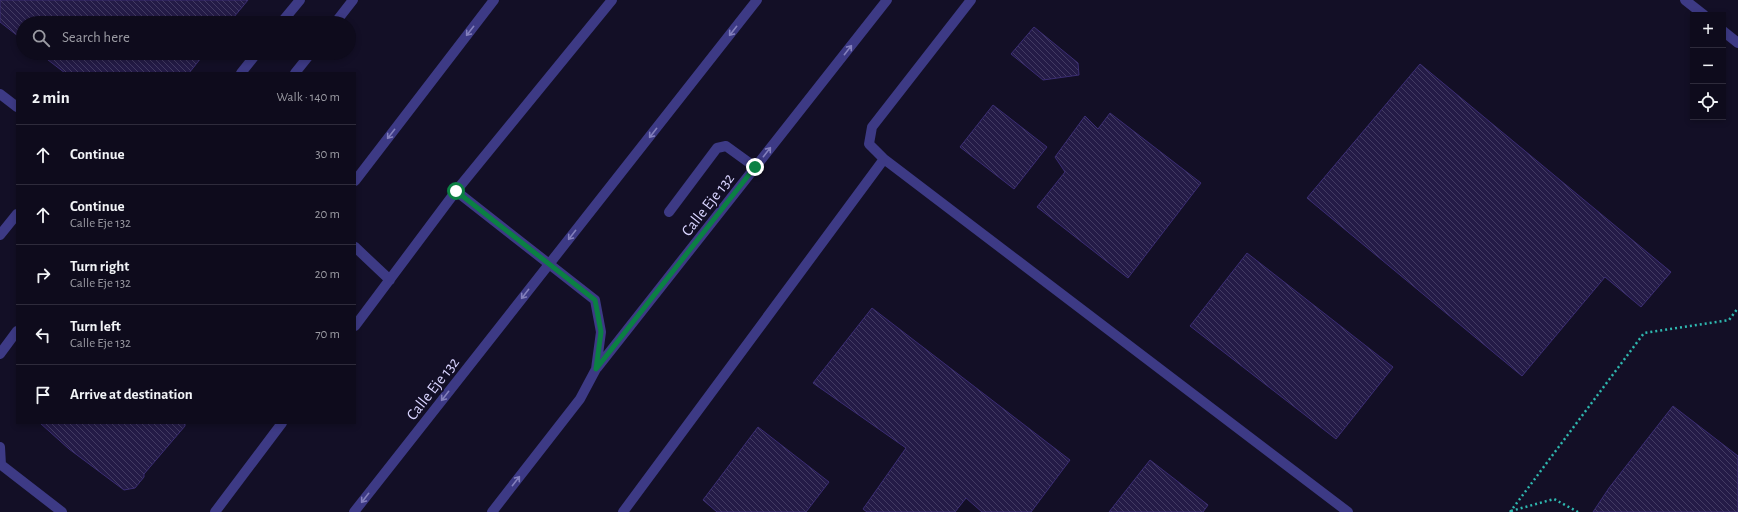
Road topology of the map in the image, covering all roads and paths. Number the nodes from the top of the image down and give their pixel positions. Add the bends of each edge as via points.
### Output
1 (300, 0) edge
2 (353, 0) edge
3 (494, 0) edge
4 (612, 0) edge
5 (757, 0) edge
6 (887, 0) edge
7 (971, 0) edge
8 (1685, 0) edge
9 (1700, 12) edge
10 (287, 16) edge
11 (340, 16) edge
12 (1726, 33) edge
13 (1738, 43) edge
14 (251, 60) edge
15 (305, 60) edge
16 (242, 72) edge
17 (296, 72) edge
18 (0, 94) edge
19 (16, 106) edge
20 (884, 159) junction
21 (755, 167) junction
22 (356, 180) edge
23 (456, 191) junction
24 (669, 212) dead end
25 (16, 215) edge
26 (0, 235) edge
27 (356, 248) edge
28 (549, 263) junction
29 (390, 280) junction
30 (1738, 308) edge
31 (356, 325) edge
32 (16, 332) edge
33 (0, 354) edge
34 (596, 369) junction
35 (281, 424) edge
36 (0, 447) edge
37 (1, 465) edge
38 (62, 512) edge
39 (215, 512) edge
40 (354, 512) edge
41 (492, 512) edge
42 (623, 512) edge
43 (1348, 512) edge
44 (1510, 512) edge
45 (1578, 512) edge

1 - 10 street
2 - 11 street
3 -> 22 street
4 - 23 street
5 -> 28 street, Calle Eje 132
21 -> 6 street, Calle Eje 132
7 - 20 street via 872,127 870,144
8 - 9 street
12 - 13 street
14 - 16 street
15 - 17 street
18 - 19 street
20 - 42 street
20 - 43 street
21 - 24 street via 726,146 717,148
21 - 34 street, Calle Eje 132
23 - 28 street
23 - 29 street
25 - 26 street
27 - 29 street
28 - 34 street, Calle Eje 132 via 595,300 601,332
28 -> 40 street, Calle Eje 132
29 - 31 street
30 - 44 path via 1729,320 1644,333
32 - 33 street
41 -> 34 street, Calle Eje 132 via 580,399
35 - 39 street
36 - 37 street
37 - 38 street
44 - 45 path via 1554,498

